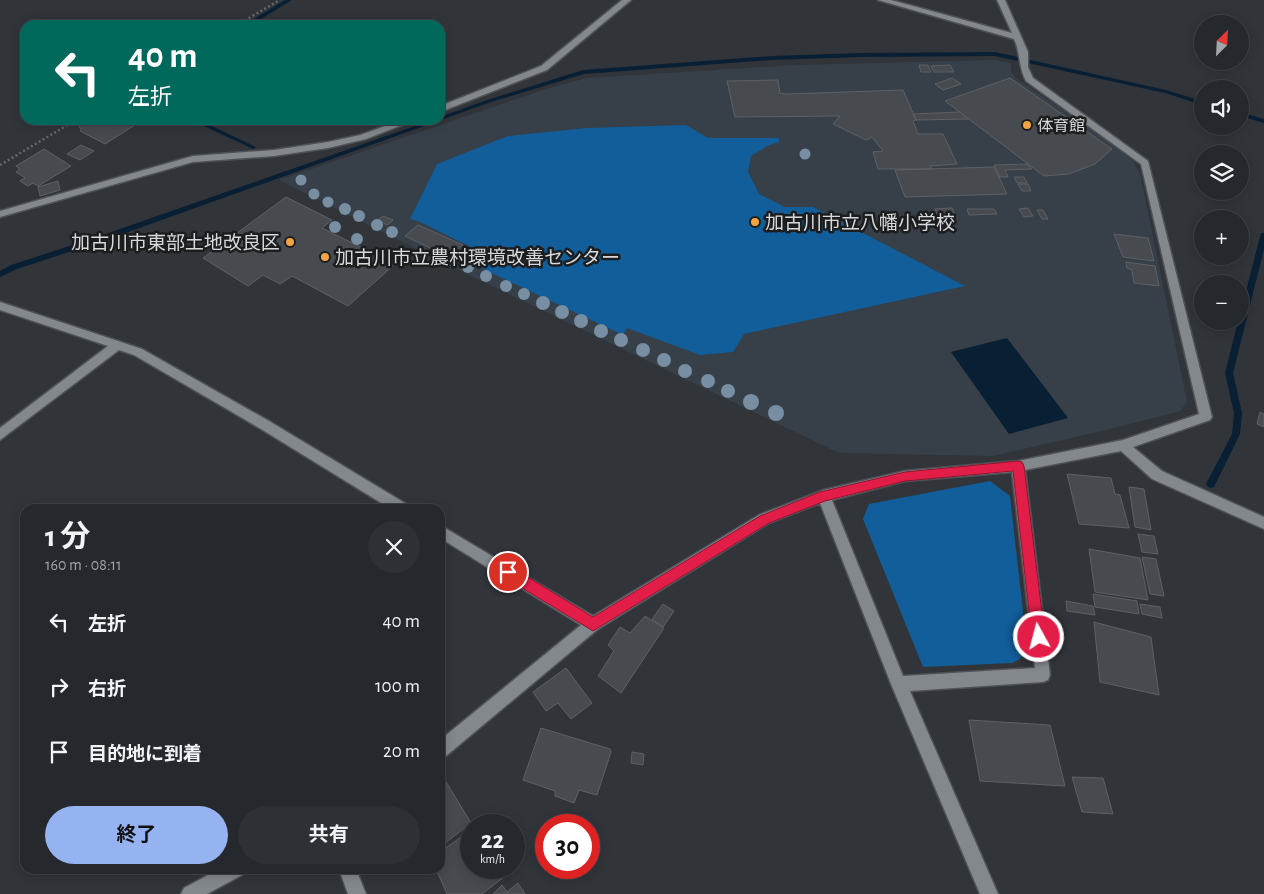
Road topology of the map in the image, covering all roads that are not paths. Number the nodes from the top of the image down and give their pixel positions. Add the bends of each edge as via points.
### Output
1 (627, 0) edge
2 (882, 0) edge
3 (1001, 0) edge
4 (1019, 38) junction
5 (445, 107) edge
6 (396, 125) edge
7 (0, 214) edge
8 (0, 306) edge
9 (116, 346) junction
10 (0, 435) edge
11 (1123, 445) junction
12 (1018, 466) junction
13 (824, 496) junction
14 (395, 504) edge
15 (1264, 523) edge
16 (445, 534) edge
17 (593, 624) junction
18 (898, 684) junction
19 (445, 746) edge
20 (227, 874) edge
21 (350, 874) edge
22 (190, 894) edge
23 (357, 894) edge
24 (989, 894) edge

1 - 5 street via 544,68
2 - 4 street
3 - 4 street
4 - 11 street via 1024,52 1024,67 1030,79 1145,163 1206,417
6 - 7 street via 328,145 193,160 160,167
8 - 9 street
9 - 10 street
9 - 14 street via 138,352
11 - 12 street
11 - 15 street via 1157,475
12 - 13 street via 905,476
12 - 18 street via 1043,675
13 - 17 street via 764,519
13 - 18 street
16 - 17 street
17 - 19 street
18 - 24 street
20 - 22 street
21 - 23 street

